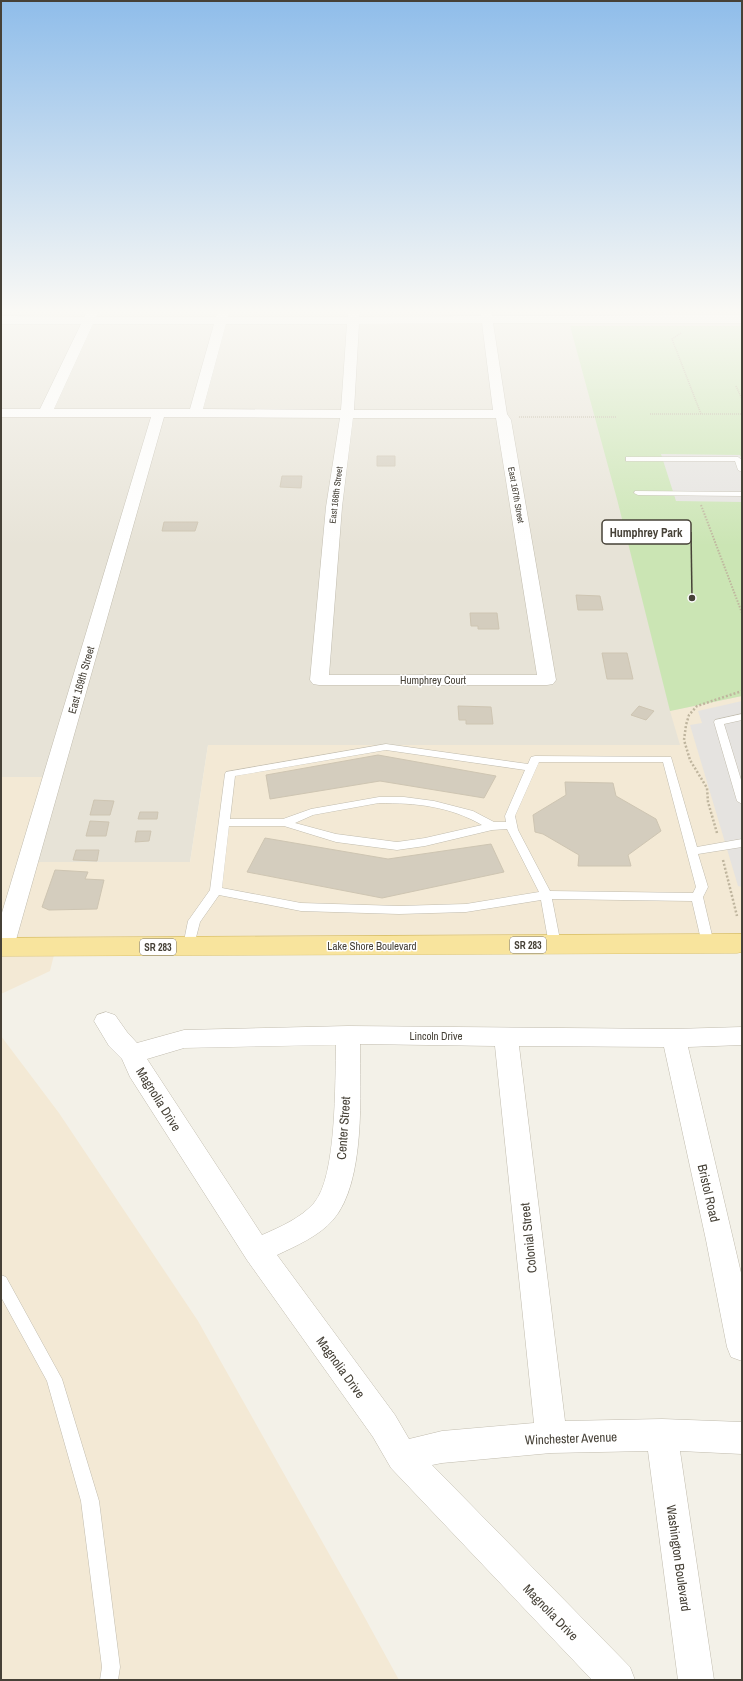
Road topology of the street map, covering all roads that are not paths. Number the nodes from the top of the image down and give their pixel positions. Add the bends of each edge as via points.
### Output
1 (56, 389) edge
2 (202, 389) edge
3 (349, 389) edge
4 (497, 389) edge
5 (1, 413) edge
6 (45, 413) junction
7 (159, 413) junction
8 (347, 413) junction
9 (195, 414) junction
10 (500, 414) junction
11 (629, 459) dead end
12 (742, 470) edge
13 (638, 493) dead end
14 (742, 494) edge
15 (319, 680) joint
16 (548, 680) joint
17 (742, 717) edge
18 (532, 768) junction
19 (742, 801) edge
20 (224, 822) junction
21 (284, 822) junction
22 (511, 825) junction
23 (492, 826) junction
24 (742, 843) edge
25 (692, 850) junction
26 (216, 891) junction
27 (546, 896) junction
28 (697, 897) junction
29 (742, 943) edge
30 (708, 944) junction
31 (555, 945) junction
32 (189, 946) junction
33 (2, 947) edge
34 (106, 1021) dead end
35 (348, 1035) junction
36 (742, 1036) edge
37 (506, 1038) junction
38 (674, 1038) junction
39 (132, 1054) junction
40 (257, 1252) junction
41 (733, 1264) edge
42 (1, 1282) edge
43 (742, 1347) edge
44 (662, 1436) junction
45 (550, 1437) junction
46 (742, 1438) edge
47 (402, 1457) junction
48 (109, 1680) edge
49 (617, 1680) edge
50 (696, 1680) edge

1 - 6 street
2 - 9 street
3 - 8 street, East 168th Street
4 - 10 street, East 167th Street
5 - 6 street
6 - 7 street
7 - 9 street
7 - 33 street, East 169th Street
8 - 9 street
8 - 10 street
8 - 15 street, East 168th Street via 334,507
10 - 16 street, East 167th Street via 504,420
11 - 12 lane via 738,459
13 - 14 lane
15 - 16 street, Humphrey Court
17 - 19 lane via 719,722
18 - 20 lane via 386,747 230,774
18 - 22 lane via 510,816
18 - 25 lane via 535,759 667,759
20 - 21 lane
20 - 26 lane
21 - 23 lane via 336,838 397,846
21 - 23 lane via 311,812 379,800 404,800 469,813
22 - 23 lane
22 - 27 lane
24 - 25 lane
25 - 28 lane via 702,887
26 - 27 lane via 301,907 399,910 466,908
26 - 32 lane via 194,921
27 - 28 lane
27 - 31 lane
28 - 30 lane
29 - 30 main road, Lake Shore Boulevard / SR 283
30 - 31 main road, Lake Shore Boulevard / SR 283
31 - 32 main road, Lake Shore Boulevard / SR 283
32 - 33 main road, Lake Shore Boulevard / SR 283
34 - 39 street, Magnolia Drive
35 - 37 street, Lincoln Drive
35 - 39 street, Lincoln Drive via 184,1039
35 - 40 street, Center Street via 344,1151 335,1191 325,1210 310,1223
36 - 38 street, Lincoln Drive
37 - 38 street, Lincoln Drive
37 - 45 street, Colonial Street
38 - 41 street, Bristol Road
39 - 40 street, Magnolia Drive via 139,1070
40 - 47 street, Magnolia Drive via 384,1426
41 - 43 street, Bristol Road
42 - 48 lane via 54,1379 90,1501 111,1667
44 - 45 street, Winchester Avenue
44 - 46 street, Winchester Avenue
44 - 50 street, Washington Boulevard
45 - 47 street, Winchester Avenue via 442,1447
47 - 49 street, Magnolia Drive

